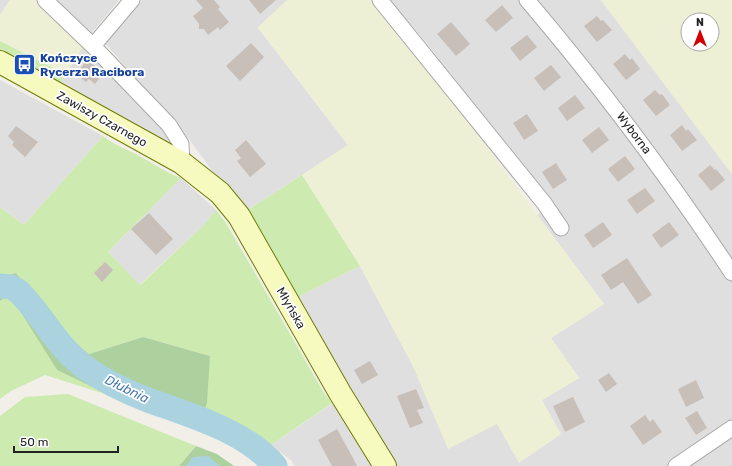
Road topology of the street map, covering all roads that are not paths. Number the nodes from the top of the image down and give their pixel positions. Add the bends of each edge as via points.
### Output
1 (45, 0) edge
2 (132, 0) edge
3 (380, 0) edge
4 (527, 0) edge
5 (93, 46) junction
6 (0, 62) edge
7 (182, 163) junction
8 (561, 228) dead end
9 (732, 273) edge
10 (732, 428) edge
11 (385, 466) edge
12 (676, 466) edge

1 - 5 street
2 - 5 street
3 - 8 street via 520,173
4 - 9 street, Wyborna via 642,144
5 - 7 street via 176,135 181,144
6 - 7 street, Zawiszy Czarnego
7 - 11 street, Młyńska via 220,193 239,216 340,393
10 - 12 street

